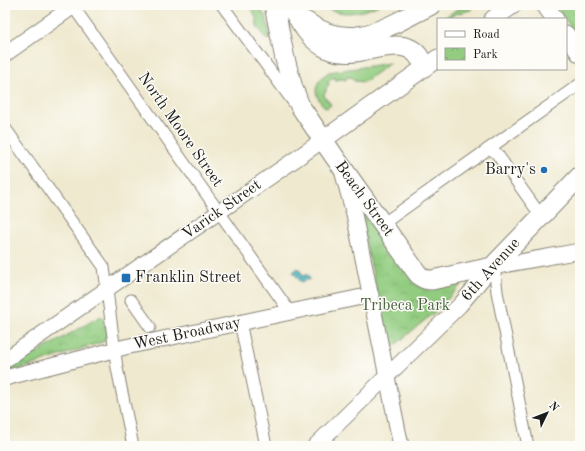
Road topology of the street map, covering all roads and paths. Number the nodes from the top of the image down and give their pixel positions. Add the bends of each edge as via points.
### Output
1 (73, 5) edge
2 (222, 5) edge
3 (274, 5) edge
4 (290, 5) edge
5 (431, 5) edge
6 (512, 5) edge
7 (545, 5) edge
8 (494, 18) edge
9 (554, 18) edge
10 (567, 35) edge
11 (5, 54) edge
12 (580, 54) edge
13 (431, 63) edge
14 (580, 84) edge
15 (306, 116) junction
16 (5, 128) edge
17 (322, 140) junction
18 (488, 150) junction
19 (342, 167) junction
20 (580, 176) edge
21 (220, 212) junction
22 (541, 216) junction
23 (379, 219) junction
24 (580, 251) edge
25 (492, 267) junction
26 (107, 288) junction
27 (371, 295) junction
28 (131, 300) dead end
29 (290, 312) junction
30 (240, 322) junction
31 (150, 327) dead end
32 (114, 350) junction
33 (5, 360) edge
34 (386, 376) junction
35 (5, 378) edge
36 (133, 446) edge
37 (266, 446) edge
38 (315, 446) edge
39 (401, 446) edge
40 (528, 446) edge

1 - 11 main road
1 - 21 street, North Moore Street
2 - 15 street via 284,91
3 - 15 highway, Beach Street via 291,82
4 - 5 highway via 304,20 321,31 350,37 379,32
4 - 13 highway via 311,37 329,49 351,52 406,46 422,60
6 - 8 main road
7 - 9 main road
10 - 12 main road
13 - 17 main road, Varick Street
14 - 18 street
15 - 17 highway, Beach Street
16 - 26 street via 102,263
17 - 19 highway, Beach Street
17 - 21 main road, Varick Street
18 - 22 street via 498,154
18 - 23 street via 391,218 386,221
19 - 23 highway, Beach Street
19 - 27 main road
20 - 22 highway, 6th Avenue
21 - 26 main road, Varick Street
21 - 29 street, North Moore Street
22 - 25 highway, 6th Avenue
23 - 25 highway, Beach Street via 418,275 424,279 432,280
24 - 25 main road
25 - 34 main road, 6th Avenue via 460,306
25 - 40 street
26 - 32 street
26 - 33 main road, Varick Street
27 - 29 main road, West Broadway
27 - 34 main road
28 - 31 street
29 - 30 main road, West Broadway
30 - 32 main road, West Broadway
30 - 37 street
32 - 35 main road, West Broadway
32 - 36 street
34 - 38 main road, 6th Avenue
34 - 39 main road

